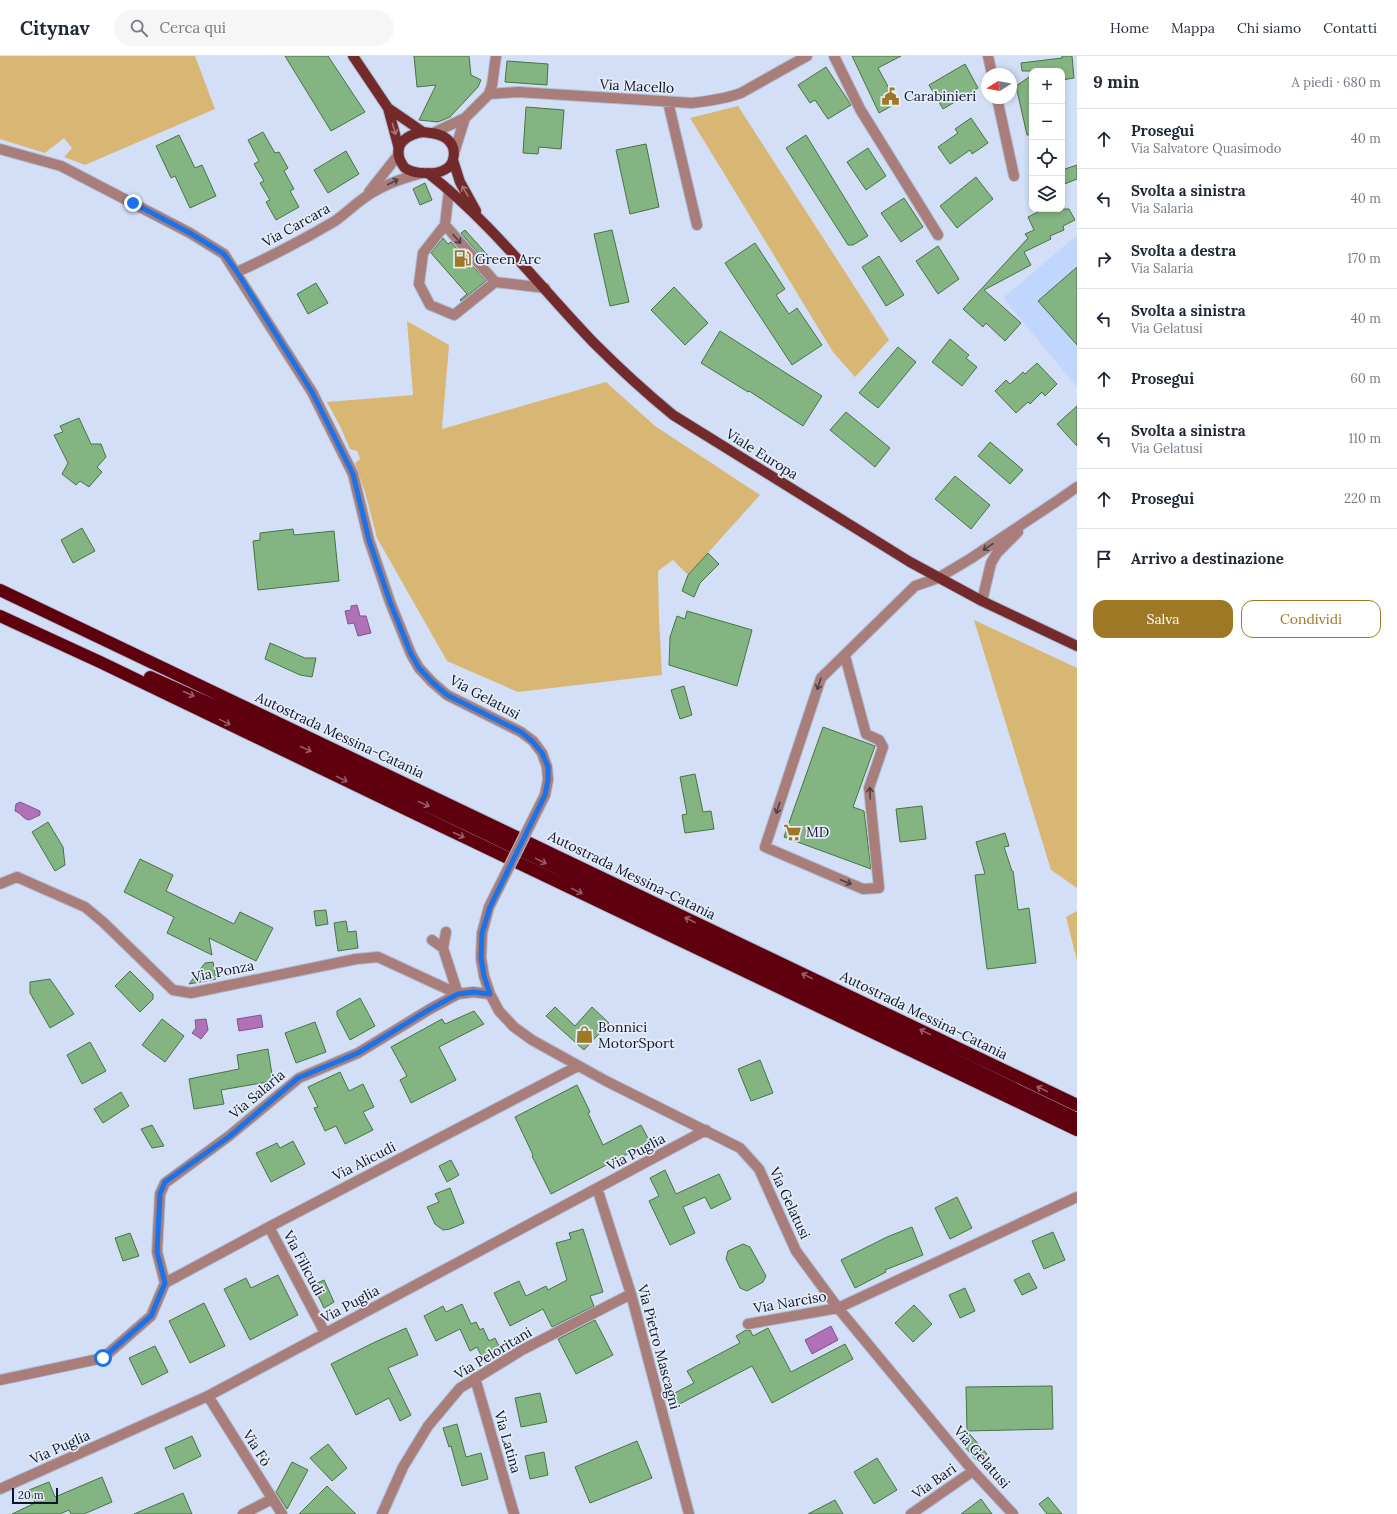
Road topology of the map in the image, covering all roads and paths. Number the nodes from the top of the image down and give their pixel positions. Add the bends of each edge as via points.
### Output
1 (353, 56) edge
2 (496, 56) edge
3 (807, 56) edge
4 (834, 56) edge
5 (988, 56) edge
6 (991, 68) edge
7 (489, 94) junction
8 (668, 102) junction
9 (998, 104) edge
10 (388, 108) junction
11 (465, 118) junction
12 (428, 132) junction
13 (0, 149) edge
14 (399, 152) junction
15 (454, 156) junction
16 (426, 173) junction
17 (1014, 176) dead end
18 (449, 190) junction
19 (366, 197) junction
20 (481, 220) junction
21 (445, 225) junction
22 (697, 225) dead end
23 (938, 235) dead end
24 (237, 272) junction
25 (494, 282) junction
26 (545, 288) junction
27 (1077, 487) edge
28 (1031, 518) junction
29 (938, 578) junction
30 (0, 590) edge
31 (982, 601) junction
32 (0, 609) edge
33 (0, 616) edge
34 (1077, 646) edge
35 (844, 656) junction
36 (0, 884) edge
37 (446, 932) dead end
38 (432, 940) dead end
39 (443, 948) junction
40 (458, 994) junction
41 (490, 994) junction
42 (578, 1066) junction
43 (1077, 1106) edge
44 (1077, 1119) edge
45 (706, 1130) junction
46 (1077, 1130) edge
47 (597, 1188) junction
48 (1077, 1197) edge
49 (269, 1227) junction
50 (165, 1283) junction
51 (631, 1294) junction
52 (838, 1308) junction
53 (748, 1324) dead end
54 (325, 1333) junction
55 (475, 1378) junction
56 (0, 1380) edge
57 (208, 1396) junction
58 (973, 1471) junction
59 (0, 1489) edge
60 (272, 1499) junction
61 (243, 1514) edge
62 (282, 1514) edge
63 (382, 1514) edge
64 (514, 1514) edge
65 (688, 1514) edge
66 (912, 1514) edge
67 (1013, 1514) edge

1 - 10 main road
2 - 7 street
3 - 8 street, Via Macello via 730,97 692,103
4 - 23 street via 860,109
5 - 6 street
7 - 8 street, Via Macello via 518,92
7 - 11 street
8 - 22 street
9 - 17 street
10 - 12 main road
10 -> 14 main road
11 - 12 street
11 - 15 street
12 - 14 main road via 409,135 402,140
12 - 15 main road via 447,139
13 - 24 street, Via Gelatusi via 61,166 133,203 224,254
14 - 16 main road via 405,168
14 - 19 street via 392,165
15 - 16 main road via 445,170
20 -> 15 main road via 460,182
16 - 18 main road
19 -> 16 street via 402,178
18 - 20 main road
18 - 21 street
19 - 24 street, Via Carcara via 336,220
20 - 26 main road, Viale Europa
21 -> 25 street
21 - 25 street via 423,253 419,284 430,305 454,315
24 - 41 street, Via Gelatusi, bridge via 312,392 353,474 369,540 390,602 419,668 447,695 521,732 542,753 548,767 545,795 490,907 482,933 481,958
25 - 26 street
26 - 29 main road, Viale Europa via 594,343 673,415
27 - 28 street
28 -> 29 street
28 - 31 street via 990,563
29 - 31 main road, Viale Europa
29 - 35 street via 915,586
43 -> 30 highway, Autostrada Messina-Catania
31 - 34 main road, Viale Europa
32 -> 44 highway via 436,810
33 -> 46 highway
35 -> 35 street via 821,678 765,847 863,890 879,888 869,788 883,747 880,740 866,734
36 - 40 street, Via Ponza via 17,877 85,907 172,990 191,992 356,959 378,957
37 - 39 street
38 - 39 street
39 - 40 street
40 - 41 street, Via Salaria
40 - 50 street, Via Salaria via 358,1053 298,1078 230,1136 165,1182 160,1194 157,1252
41 - 42 street, Via Gelatusi via 499,1011 514,1027
42 - 45 street, Via Gelatusi
42 - 49 street, Via Alicudi
45 - 47 street, Via Puglia
45 - 52 street, Via Gelatusi via 740,1148 759,1168 796,1251
47 - 51 street, Via Pietro Mascagni
47 - 54 street, Via Puglia
48 - 52 street, Via Narciso
49 - 50 street, Via Alicudi
49 - 54 street, Via Filicudi
50 - 56 street via 151,1316 103,1358
51 - 55 street, Via Peloritani via 522,1350
51 - 65 street, Via Pietro Mascagni
52 - 53 street, Via Narciso
52 - 58 street, Via Gelatusi
54 - 57 street, Via Puglia
55 - 63 street, Via Peloritani via 460,1388 428,1426 403,1467
55 - 64 street, Via Latina
57 - 59 street, Via Puglia
57 - 60 street, Via Fò
58 - 66 street, Via Bari
58 - 67 street, Via Gelatusi
60 - 61 street
60 - 62 street, Via Fò

